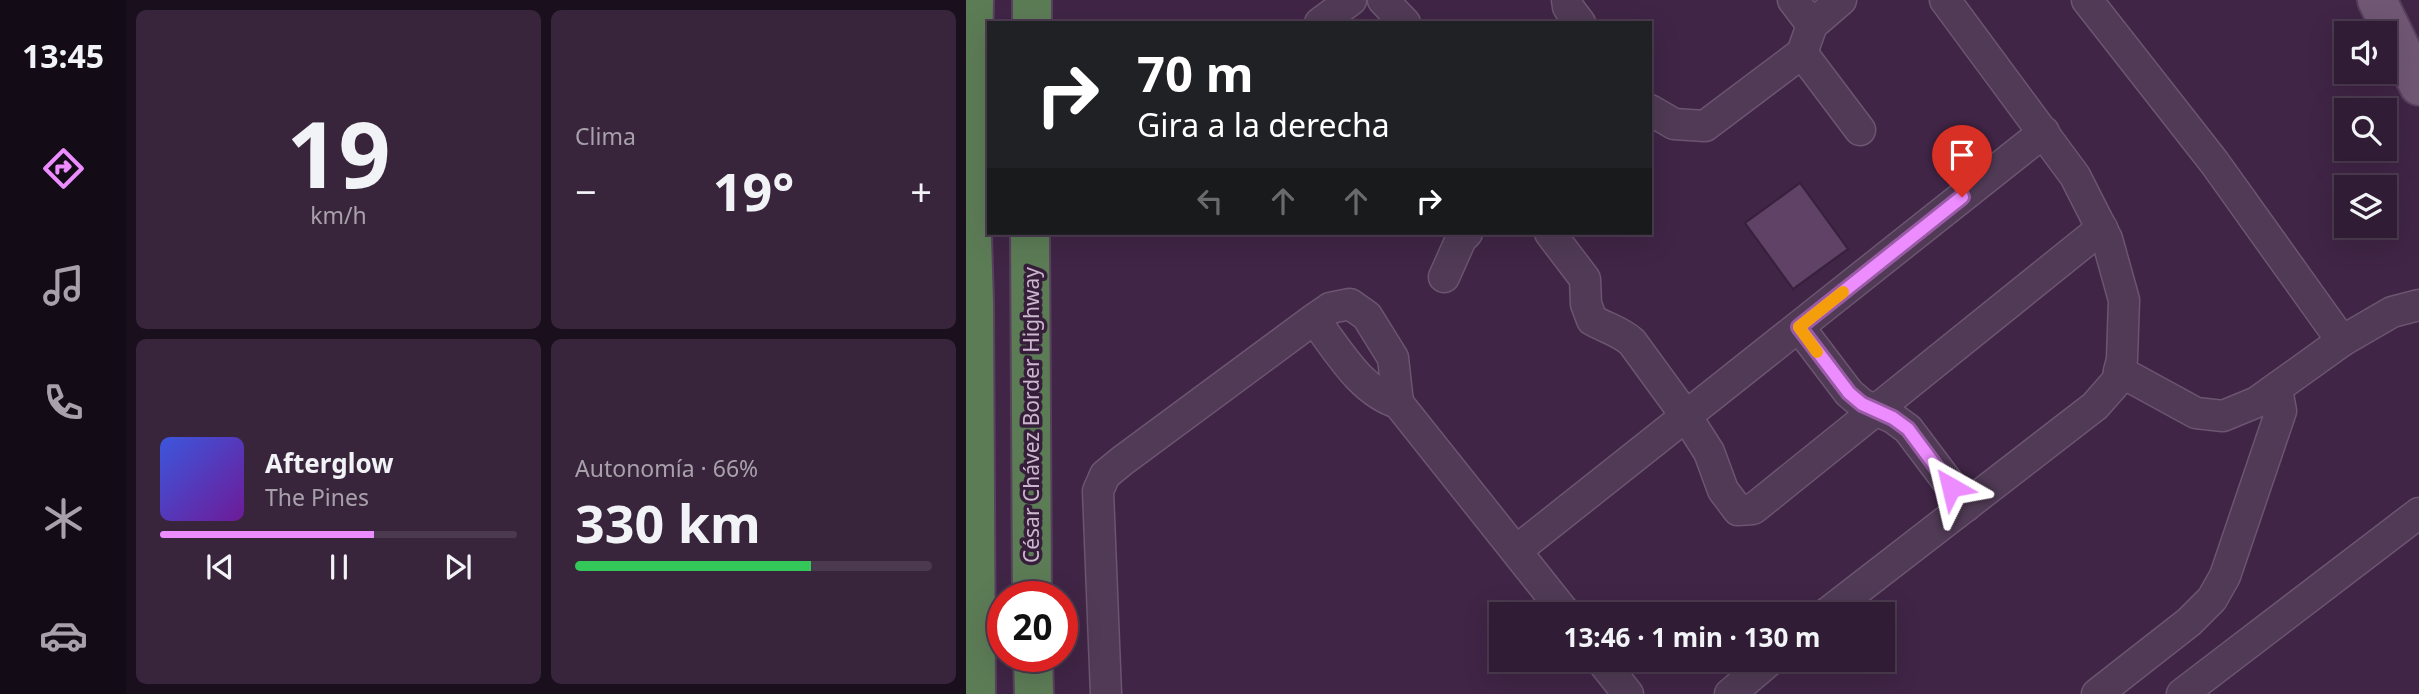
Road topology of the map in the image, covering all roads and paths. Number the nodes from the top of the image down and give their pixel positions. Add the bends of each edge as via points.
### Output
1 (974, 0) edge
2 (1032, 0) edge
3 (1351, 0) edge
4 (1383, 0) edge
5 (1567, 0) edge
6 (1793, 0) edge
7 (1841, 0) edge
8 (1945, 0) edge
9 (2087, 0) edge
10 (2377, 0) edge
11 (1032, 21) edge
12 (1323, 21) edge
13 (1403, 21) edge
14 (1578, 21) edge
15 (1812, 25) junction
16 (1802, 53) junction
17 (2419, 86) edge
18 (1652, 111) edge
19 (1860, 130) dead end
20 (2044, 132) junction
21 (2102, 228) junction
22 (1030, 235) edge
23 (1465, 235) edge
24 (1552, 235) edge
25 (1444, 277) dead end
26 (2419, 305) edge
27 (1314, 319) junction
28 (1799, 327) junction
29 (2342, 341) junction
30 (2119, 371) junction
31 (2277, 389) junction
32 (1398, 403) junction
33 (1876, 409) junction
34 (1686, 416) junction
35 (1966, 506) junction
36 (2419, 513) edge
37 (1517, 550) junction
38 (1032, 581) edge
39 (1557, 602) edge
40 (1842, 602) edge
41 (1033, 672) edge
42 (1611, 672) edge
43 (1756, 672) edge
44 (976, 694) edge
45 (1034, 694) edge
46 (1106, 694) edge
47 (1628, 694) edge
48 (1730, 694) edge
49 (2097, 694) edge
50 (2182, 694) edge

1 - 44 highway via 971,206
2 - 11 highway
3 - 12 lane
4 - 13 lane
5 - 14 lane
6 - 15 lane
7 - 15 lane
8 - 20 lane
9 - 29 lane via 2214,162
10 - 17 main road
15 - 16 lane
16 - 18 lane via 1705,126 1674,124
16 - 19 lane
20 - 21 lane via 2075,176
20 - 28 lane
21 - 30 lane via 2124,300
21 - 33 lane
22 - 38 highway, César Chávez Border Highway
23 - 25 lane
24 - 34 lane via 1585,279 1592,320 1622,332 1632,342
26 - 29 lane via 2392,312
27 - 32 lane via 1367,387
27 - 32 lane via 1330,308 1350,304 1367,316 1393,358
27 - 46 lane via 1105,475 1098,491
28 - 33 lane via 1849,393
28 - 34 lane
29 - 31 lane
30 - 31 lane via 2196,413 2223,416
30 - 35 lane via 2117,381 2095,406
31 - 49 lane via 2281,411 2225,576 2212,599
32 - 37 lane
33 - 34 lane via 1753,509 1738,510
33 - 35 lane via 1908,429
34 - 37 lane
35 - 40 lane
36 - 50 lane
37 - 39 lane
41 - 45 highway
42 - 47 lane
43 - 48 lane

